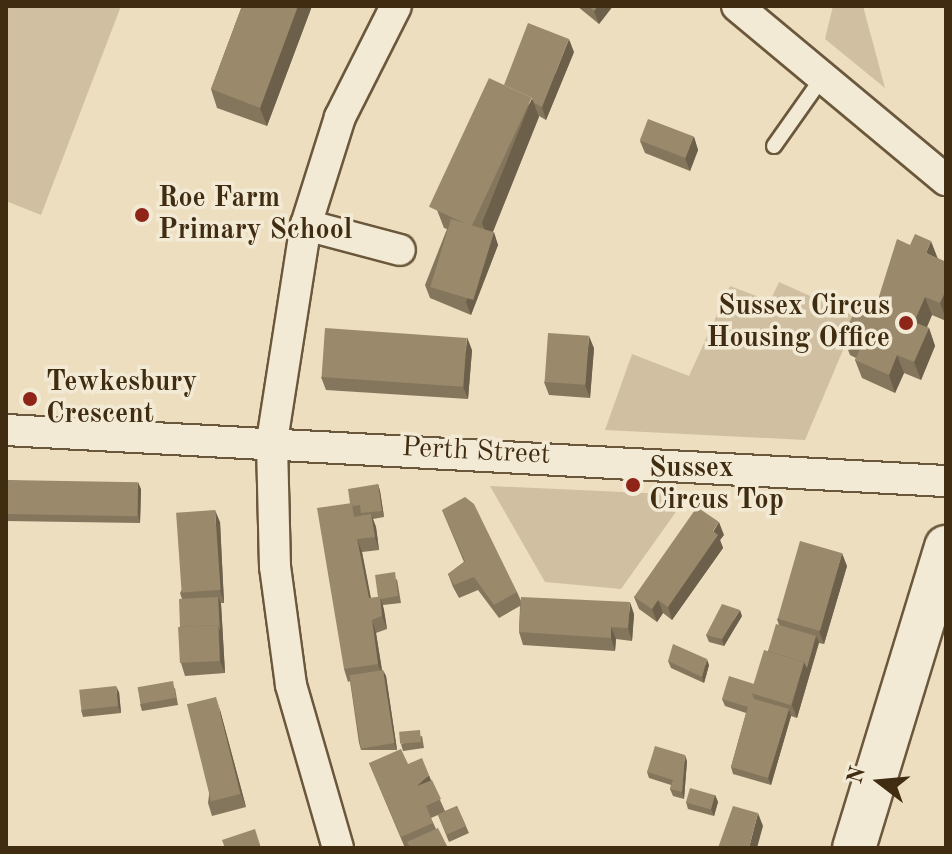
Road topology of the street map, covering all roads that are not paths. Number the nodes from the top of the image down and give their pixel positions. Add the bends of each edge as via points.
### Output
1 (396, 6) edge
2 (737, 6) edge
3 (822, 78) junction
4 (774, 146) dead end
5 (946, 180) edge
6 (306, 225) junction
7 (400, 250) dead end
8 (6, 430) edge
9 (272, 441) junction
10 (946, 481) edge
11 (946, 547) edge
12 (338, 848) edge
13 (854, 848) edge

1 - 6 street via 340,117
2 - 3 street
3 - 4 lane
3 - 5 street
6 - 7 street
6 - 9 street
8 - 9 street, Perth Street
9 - 10 street, Perth Street
9 - 12 street via 275,567 291,685
11 - 13 street

